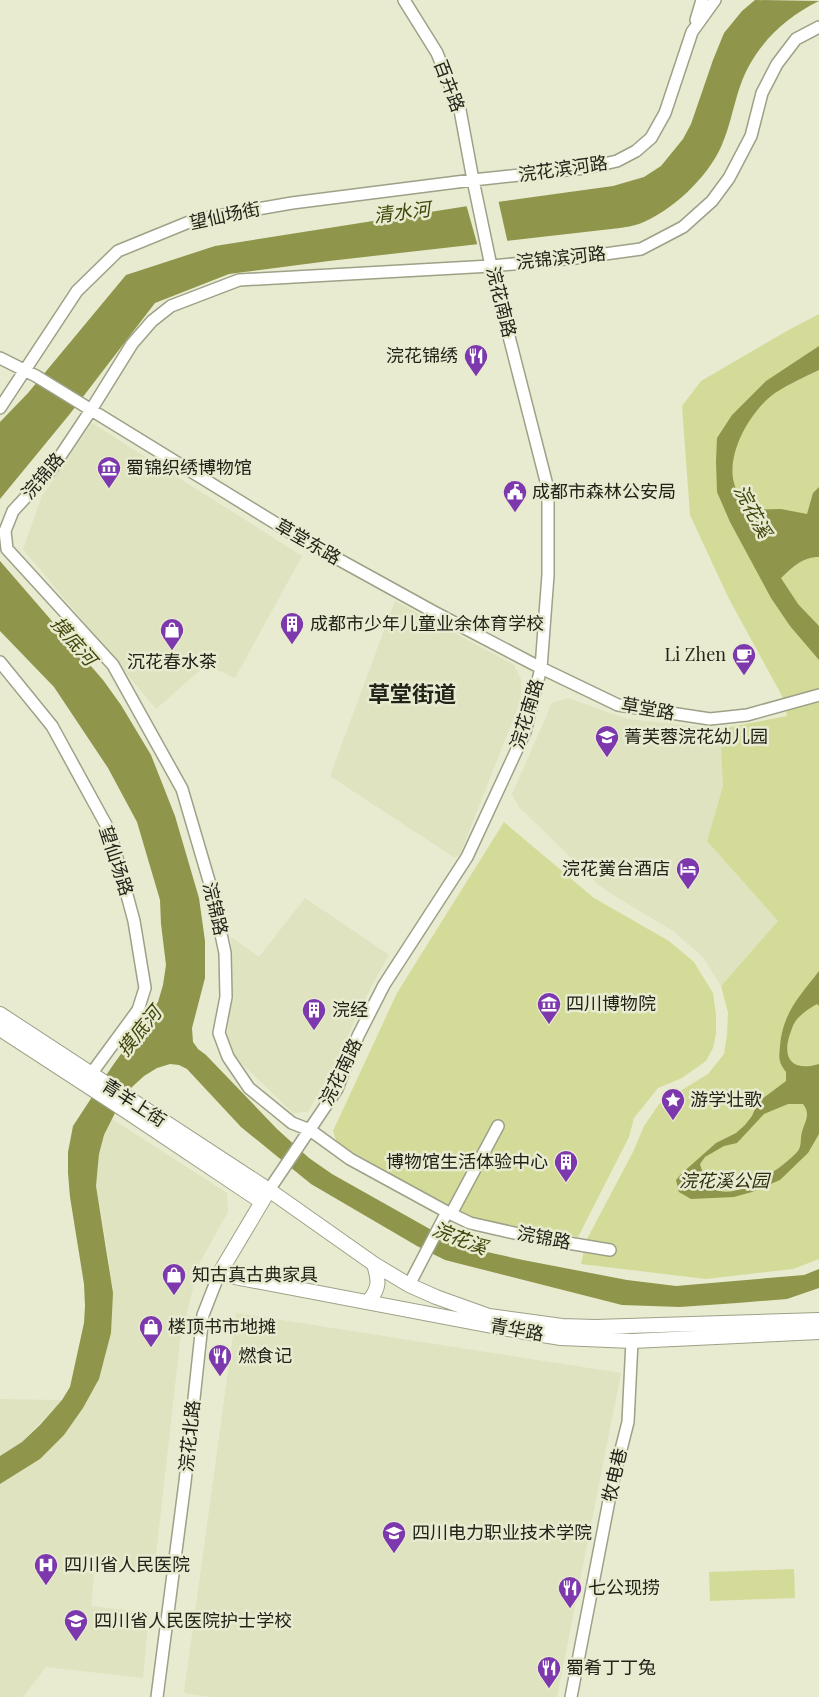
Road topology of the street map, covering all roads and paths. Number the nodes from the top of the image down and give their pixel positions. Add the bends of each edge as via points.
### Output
1 (404, 0) edge
2 (702, 0) edge
3 (715, 0) edge
4 (819, 27) edge
5 (692, 32) junction
6 (473, 180) junction
7 (491, 266) junction
8 (0, 358) edge
9 (25, 370) junction
10 (87, 407) junction
11 (0, 408) edge
12 (0, 662) edge
13 (541, 668) junction
14 (819, 695) edge
15 (0, 1014) edge
16 (0, 1029) edge
17 (92, 1080) junction
18 (498, 1126) dead end
19 (310, 1130) junction
20 (266, 1196) junction
21 (449, 1213) junction
22 (610, 1250) dead end
23 (374, 1264) junction
24 (219, 1274) junction
25 (409, 1285) junction
26 (368, 1302) junction
27 (819, 1320) edge
28 (819, 1332) edge
29 (632, 1341) junction
30 (157, 1697) edge
31 (572, 1697) edge

1 - 6 street, 百卉路 via 437,54 460,110
2 - 5 street, 浣花滨河路
3 - 5 street, 浣花滨河路
4 - 7 street, 浣锦滨河路 via 796,40 777,64 762,93 751,136 729,178 712,201 683,227 641,248
5 - 6 street, 浣花滨河路 via 665,113 651,138 636,151 617,161 586,168
6 - 7 street, 浣花南路
6 - 9 street, 望仙场街 via 292,203 194,220 118,251 77,291
7 - 10 street, 浣锦滨河路 via 239,280 171,306 152,321
7 - 13 street, 浣花南路 via 548,489 548,575
8 - 9 street, 草堂东路
9 - 10 street, 草堂东路
9 - 11 street, 望仙场街
10 - 13 street, 草堂东路 via 298,538
10 - 19 street, 浣锦路 via 51,470 13,511 5,532 7,549 113,665 182,789 212,891 225,953 226,997 219,1033 228,1057 248,1088 292,1123
12 - 17 street, 望仙场路 via 52,726 110,832 134,921 145,988 138,1010
13 - 14 street, 草堂路 via 618,705 710,719 747,715
13 - 19 street, 浣花南路 via 525,732 467,857 384,985 358,1036 337,1089
15 - 17 main road, 青羊上街
16 - 17 main road, 青羊上街
17 - 20 main road, 青羊上街
18 - 21 street
19 - 20 street, 浣花南路
19 - 21 street, 浣锦路 via 350,1158
20 - 23 main road, 青华路
20 - 24 main road, 浣花北路
21 - 22 street, 浣锦路 via 470,1223
21 - 25 street via 436,1231
23 - 25 main road, 青华路
23 - 26 main road via 378,1285
24 - 26 main road, 青华路
24 - 30 street, 浣花北路 via 203,1315 186,1482
25 - 27 main road, 青华路 via 490,1316 562,1326
26 - 29 main road, 青华路 via 552,1337
28 - 29 main road, 青华路
29 - 31 street, 牧电巷 via 628,1422 612,1485

